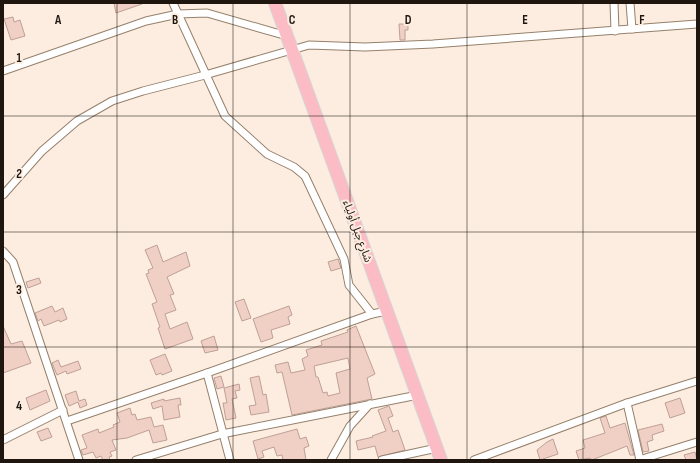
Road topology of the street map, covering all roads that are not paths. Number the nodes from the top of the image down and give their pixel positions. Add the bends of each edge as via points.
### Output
1 (173, 3) edge
2 (275, 3) edge
3 (614, 3) edge
4 (632, 5) edge
5 (178, 14) junction
6 (697, 24) edge
7 (632, 29) junction
8 (615, 30) junction
9 (287, 36) junction
10 (293, 51) junction
11 (3, 71) edge
12 (205, 75) junction
13 (3, 196) edge
14 (3, 251) edge
15 (387, 311) junction
16 (372, 314) junction
17 (207, 373) junction
18 (697, 381) edge
19 (418, 395) junction
20 (627, 403) junction
21 (370, 404) junction
22 (63, 410) junction
23 (67, 421) junction
24 (222, 434) junction
25 (3, 440) edge
26 (697, 442) edge
27 (437, 448) junction
28 (79, 460) edge
29 (136, 460) edge
30 (230, 460) edge
31 (331, 460) edge
32 (382, 460) edge
33 (441, 460) edge
34 (474, 460) edge
35 (640, 460) edge

1 - 5 street
2 - 9 highway, شارع جبل أولياء
3 - 8 street
4 - 7 street
5 - 9 street via 207,14
5 - 11 street via 146,21
5 - 12 street
6 - 7 street
7 - 8 street
8 - 10 street via 432,44 366,47 309,45
9 - 10 highway, شارع جبل أولياء
10 - 12 street
10 - 15 highway, شارع جبل أولياء
12 - 13 street via 112,101 77,120 42,151
12 - 16 street via 225,116 267,154 294,167 305,176 344,259 349,286
14 - 22 street via 13,262
15 - 16 street
15 - 19 highway, شارع جبل أولياء
16 - 17 street
17 - 23 street
17 - 24 street
18 - 20 street
19 - 21 street
19 - 27 highway, شارع جبل أولياء
20 - 34 street
20 - 35 street
21 - 24 street
21 - 31 street via 350,426
22 - 23 street
22 - 25 street
23 - 28 street
24 - 29 street
24 - 30 street
26 - 35 street
27 - 32 street
27 - 33 highway, شارع جبل أولياء

